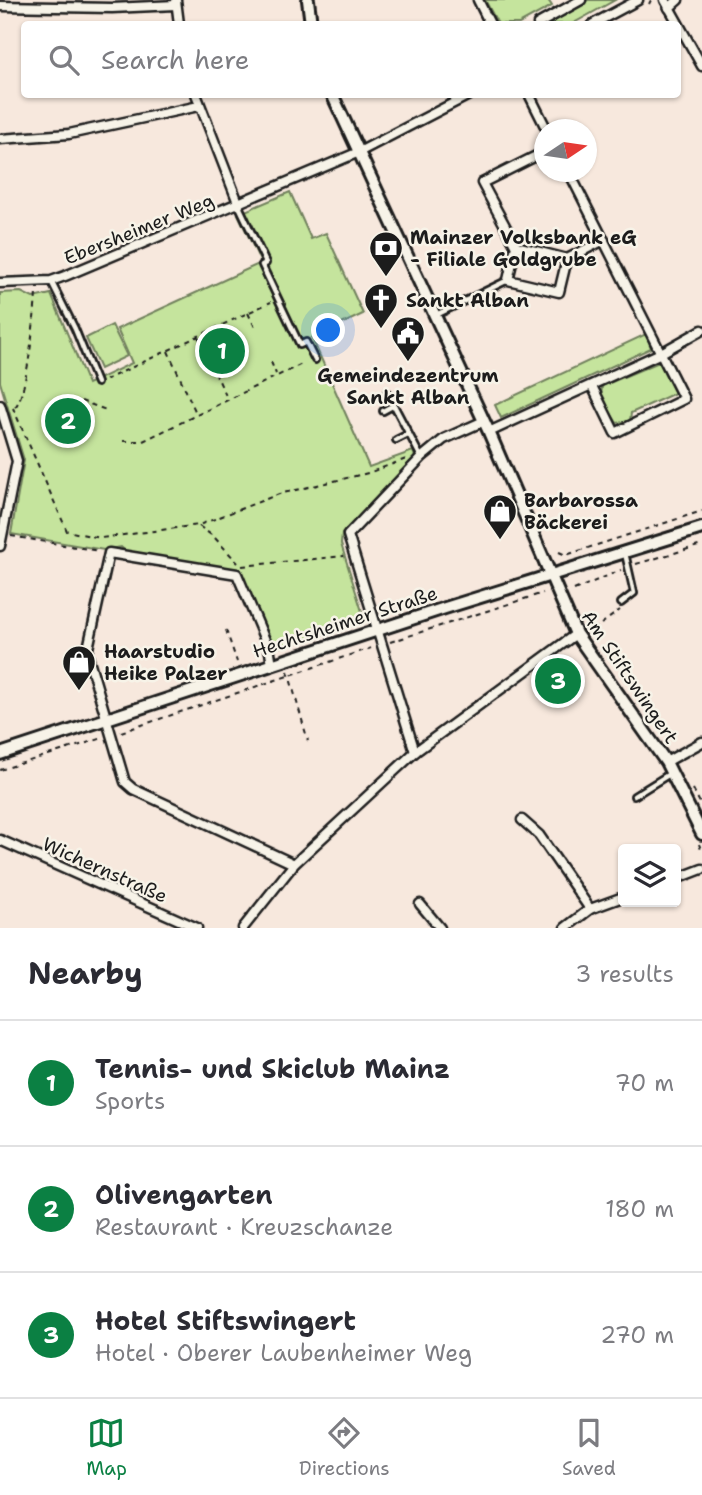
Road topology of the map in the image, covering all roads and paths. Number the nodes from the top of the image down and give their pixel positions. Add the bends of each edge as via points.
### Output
1 (308, 0) edge
2 (478, 0) edge
3 (581, 0) edge
4 (638, 0) edge
5 (651, 0) edge
6 (678, 0) edge
7 (176, 2) edge
8 (649, 4) dead end
9 (667, 4) edge
10 (0, 6) edge
11 (179, 21) edge
12 (312, 21) edge
13 (488, 21) edge
14 (543, 21) edge
15 (599, 21) edge
16 (677, 21) edge
17 (681, 29) edge
18 (702, 66) edge
19 (197, 98) edge
20 (334, 98) edge
21 (463, 98) edge
22 (530, 98) edge
23 (199, 106) junction
24 (541, 119) edge
25 (0, 139) edge
26 (359, 152) junction
27 (534, 157) edge
28 (574, 182) edge
29 (239, 205) junction
30 (604, 240) junction
31 (516, 246) junction
32 (567, 259) junction
33 (508, 280) junction
34 (36, 281) junction
35 (51, 281) junction
36 (0, 283) edge
37 (278, 299) junction
38 (248, 313) junction
39 (435, 315) junction
40 (255, 327) dead end
41 (702, 330) edge
42 (198, 336) junction
43 (167, 350) junction
44 (661, 353) junction
45 (315, 360) dead end
46 (271, 362) dead end
47 (304, 363) dead end
48 (276, 375) junction
49 (97, 383) joint
50 (593, 386) junction
51 (387, 392) dead end
52 (228, 399) junction
53 (81, 401) dead end
54 (394, 405) junction
55 (15, 407) junction
56 (1, 409) edge
57 (109, 411) dead end
58 (383, 411) dead end
59 (197, 414) junction
60 (484, 421) junction
61 (489, 432) junction
62 (4, 433) edge
63 (408, 435) junction
64 (396, 440) dead end
65 (123, 441) dead end
66 (421, 456) junction
67 (702, 512) edge
68 (199, 525) junction
69 (702, 528) edge
70 (2, 535) junction
71 (702, 545) edge
72 (0, 546) edge
73 (559, 552) dead end
74 (624, 552) junction
75 (109, 553) junction
76 (351, 555) junction
77 (628, 567) junction
78 (551, 575) junction
79 (574, 590) dead end
80 (543, 593) dead end
81 (621, 603) dead end
82 (226, 630) dead end
83 (377, 630) junction
84 (576, 634) junction
85 (381, 645) junction
86 (237, 662) dead end
87 (272, 665) junction
88 (289, 676) junction
89 (108, 719) junction
90 (111, 736) junction
91 (308, 741) dead end
92 (702, 742) edge
93 (415, 751) junction
94 (35, 752) dead end
95 (0, 754) edge
96 (18, 758) dead end
97 (37, 758) junction
98 (666, 762) junction
99 (19, 764) junction
100 (0, 770) edge
101 (672, 773) junction
102 (634, 796) dead end
103 (522, 820) dead end
104 (702, 834) edge
105 (0, 840) edge
106 (293, 864) junction
107 (702, 869) edge
108 (681, 876) edge
109 (618, 899) edge
110 (420, 904) dead end
111 (590, 909) junction
112 (579, 924) edge
113 (197, 928) edge
114 (243, 928) edge
115 (440, 928) edge
116 (565, 928) edge

1 - 12 street
2 - 13 street
3 - 14 street
4 - 15 street
5 - 8 path
6 - 9 street
7 - 10 street via 112,8
7 - 11 street
9 - 16 street
17 - 18 street
19 - 23 street
20 - 26 street, Am Stiftswingert
21 - 26 street, Ebersheimer Weg
22 - 24 street
23 - 25 street via 69,134
23 - 29 street
26 - 29 street, Ebersheimer Weg
26 - 39 street, Am Stiftswingert
27 - 31 street via 482,183
28 - 30 street
29 - 35 street, Ebersheimer Weg
29 - 37 lane, Ebersheimer Weg
30 - 32 street
30 - 44 street
31 - 32 street
31 - 33 street
32 - 33 street via 559,292
33 - 39 lane
34 - 35 street, Ebersheimer Weg
34 - 36 street, Ebersheimer Weg
34 - 55 path via 27,380
35 - 49 lane, Ebersheimer Weg
37 - 38 path
37 - 45 lane, Ebersheimer Weg via 300,345 306,342
38 - 40 path
38 - 42 path
39 - 60 street, Am Stiftswingert
41 - 44 street
42 - 43 path
42 - 52 path
43 - 49 path
43 - 59 path
44 - 50 street
44 - 50 street via 684,399 615,433
46 - 48 path
47 - 48 path
48 - 52 path
50 - 61 street
51 - 54 lane
52 - 59 path
53 - 57 path
54 - 58 lane
54 - 63 lane
55 - 56 path
55 - 68 path via 67,531 101,538
56 - 62 street
59 - 65 path via 143,440
60 - 61 street, Am Stiftswingert
60 - 66 street via 444,439
61 - 78 street, Am Stiftswingert
62 - 70 street via 17,466
63 - 64 lane
63 - 66 lane
66 - 68 path via 279,494
66 - 76 street via 348,535
67 - 73 path via 566,555
68 - 76 path via 239,566
69 - 74 street, Hechtsheimer Straße
70 - 72 street
70 - 75 path
71 - 77 path
74 - 77 lane
74 - 78 street, Hechtsheimer Straße
75 - 87 street via 237,573 271,652
75 - 89 street via 87,653
76 - 83 street
77 - 79 path
77 - 81 lane via 634,593
78 - 83 street, Hechtsheimer Straße
78 - 84 street, Am Stiftswingert
80 - 85 path
82 - 86 path
83 - 85 street
83 - 87 street, Hechtsheimer Straße
84 - 93 street
84 - 98 street, Am Stiftswingert
85 - 88 path
85 - 93 street
87 - 89 street, Hechtsheimer Straße
88 - 90 path
88 - 91 path
89 - 90 street
89 - 95 street, Hechtsheimer Straße
90 - 97 path
90 - 106 street via 125,782 133,789
92 - 98 street
93 - 106 street
94 - 97 path
96 - 99 path
97 - 99 path
98 - 101 street, Am Stiftswingert
99 - 100 path
101 - 102 lane
101 - 104 street, Am Stiftswingert
103 - 111 street via 539,835
105 - 113 street, Wichernstraße
106 - 114 street
107 - 108 street
109 - 111 street
110 - 115 street
111 - 112 street
112 - 116 street

